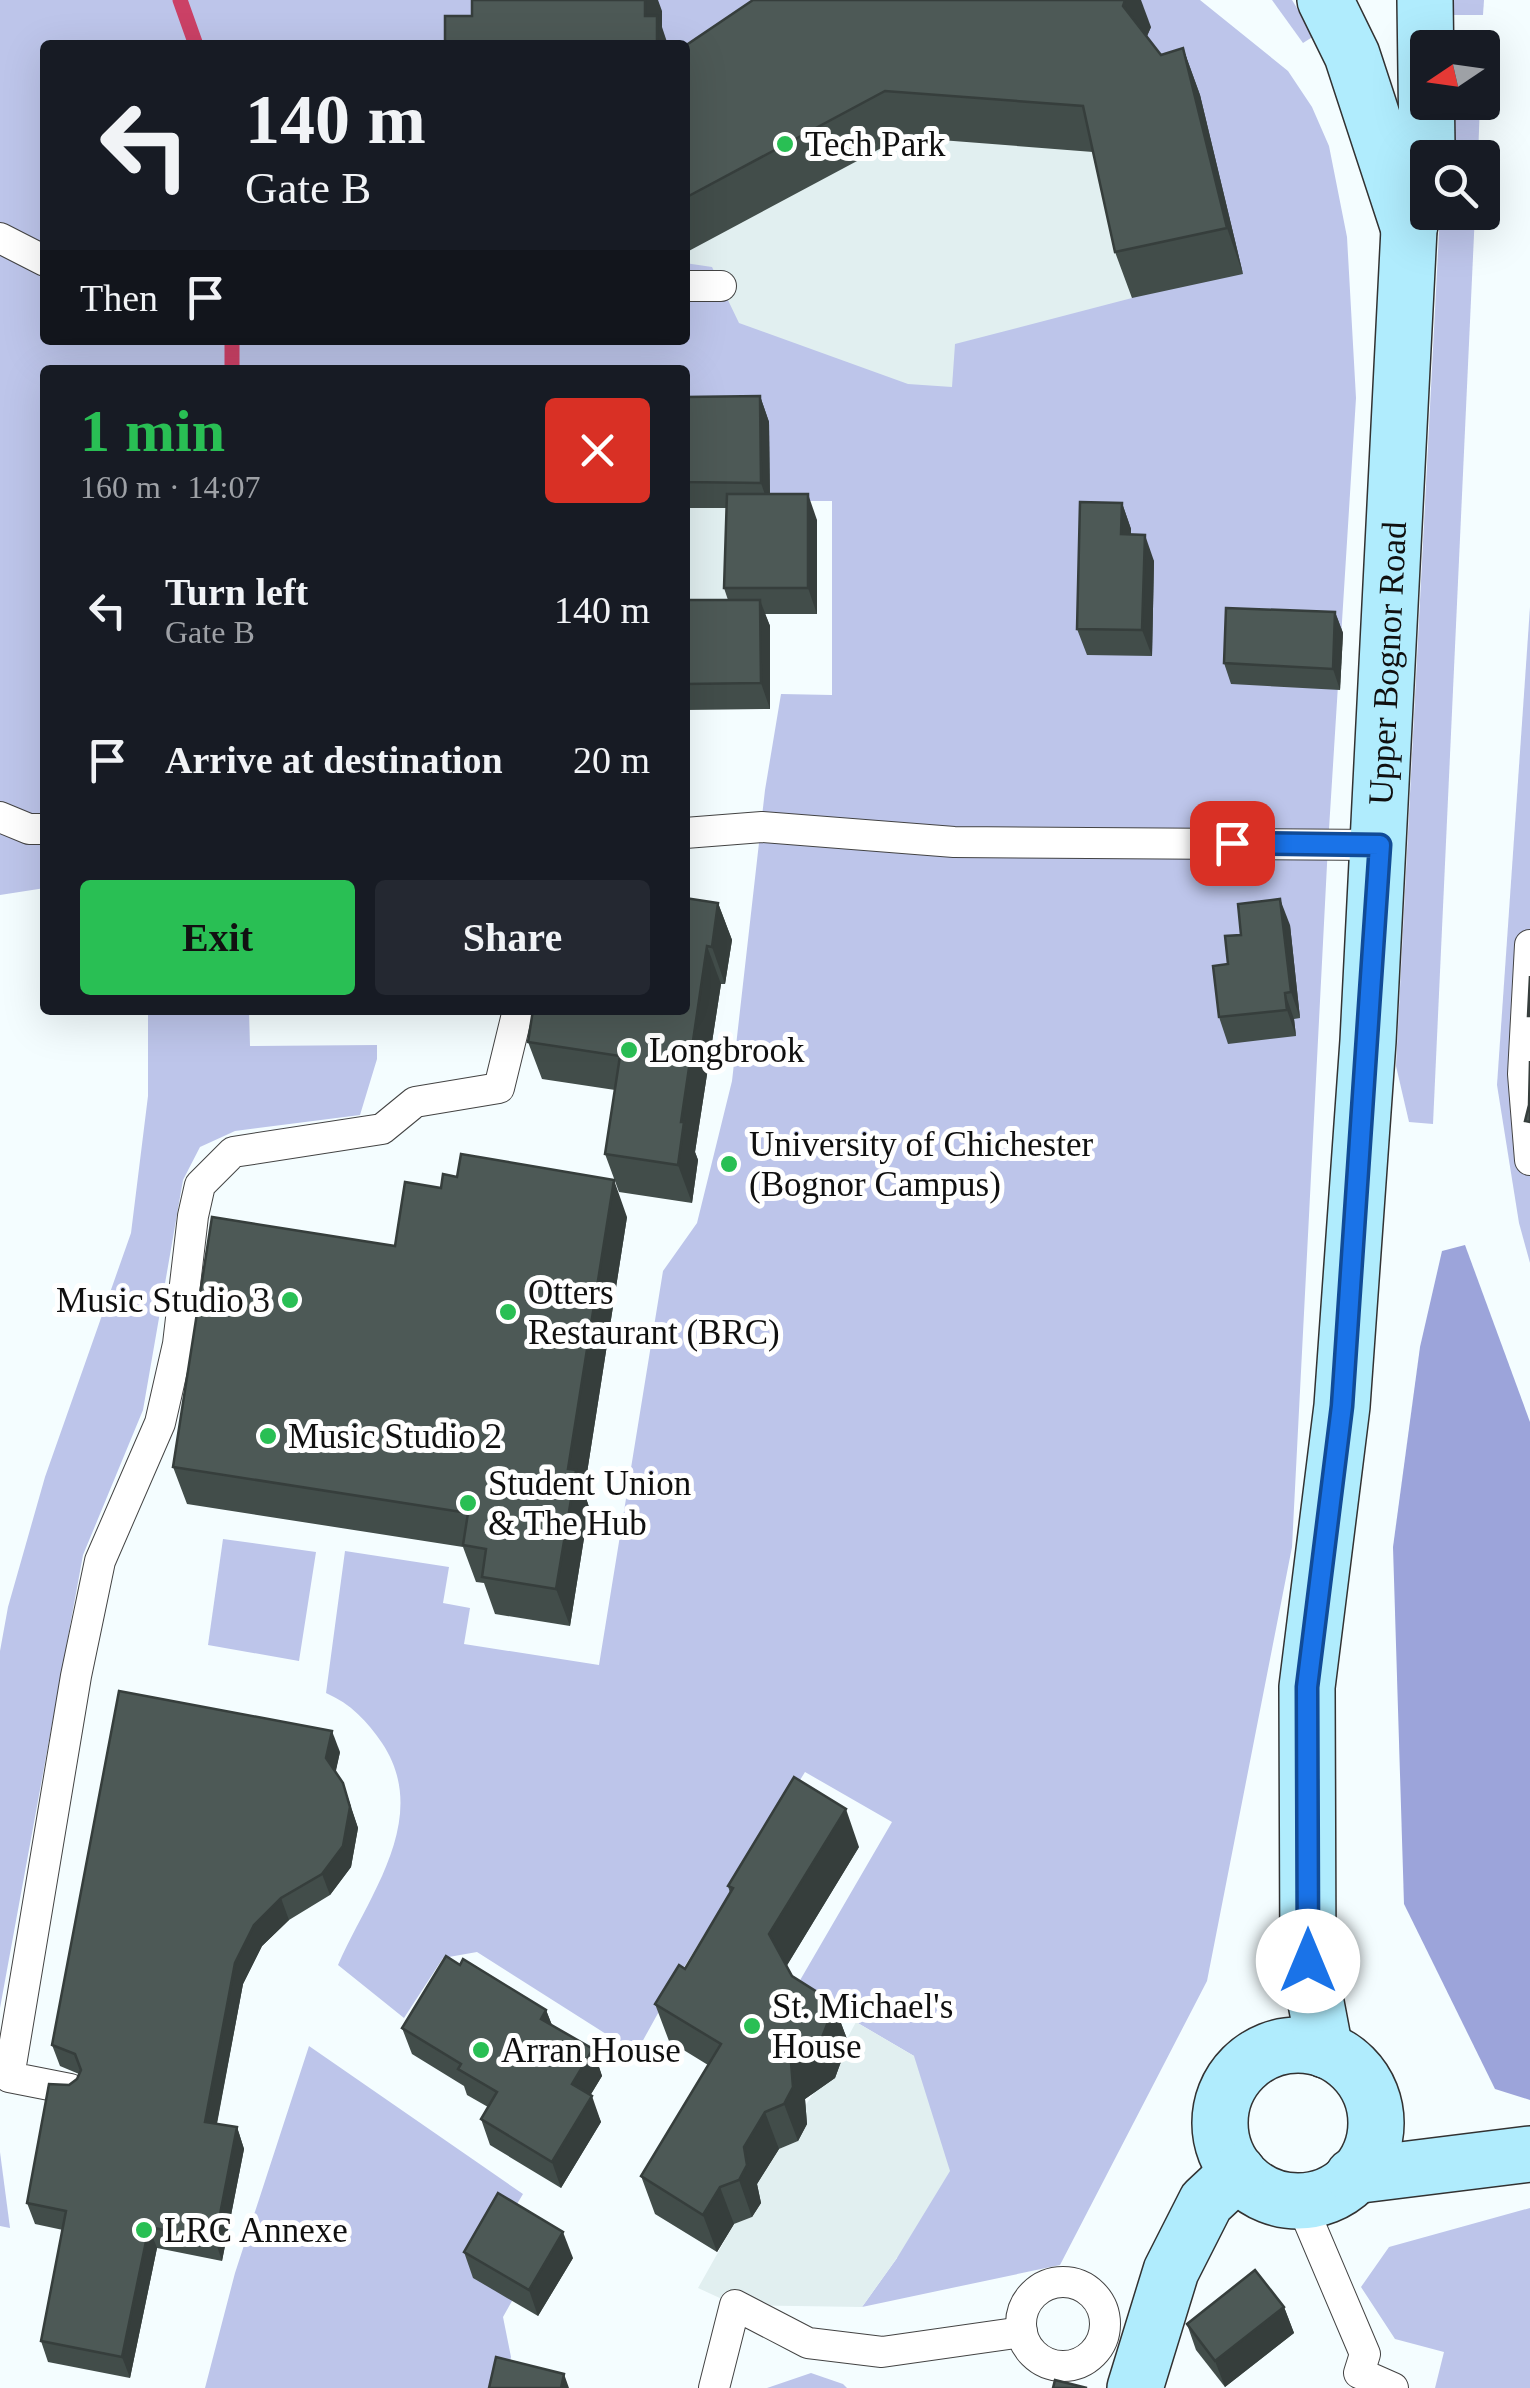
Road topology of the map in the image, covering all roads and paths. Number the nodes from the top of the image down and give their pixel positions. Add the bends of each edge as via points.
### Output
1 (1325, 0) edge
2 (1425, 0) edge
3 (1408, 229) junction
4 (0, 238) edge
5 (40, 258) edge
6 (690, 286) edge
7 (720, 286) dead end
8 (0, 817) edge
9 (40, 829) edge
10 (690, 834) edge
11 (1380, 845) junction
12 (1530, 945) edge
13 (517, 1015) edge
14 (1530, 1160) edge
15 (1301, 2049) junction
16 (70, 2089) edge
17 (1372, 2102) junction
18 (1506, 2157) edge
19 (1354, 2176) junction
20 (1271, 2190) junction
21 (1022, 2332) junction
22 (1128, 2357) edge
23 (714, 2388) edge
24 (1393, 2388) edge

1 - 3 main road, Upper Bognor Road via 1352,54
2 - 3 main road, Upper Bognor Road via 1427,147
3 - 11 main road, Upper Bognor Road
4 - 5 lane
6 - 7 lane
8 - 9 lane
10 - 11 lane via 762,827 954,842
11 - 15 main road, Upper Bognor Road via 1342,1406 1307,1687 1308,1961
12 - 14 lane via 1523,1074
13 - 16 lane via 499,1088 415,1102 382,1130 233,1152 200,1185 160,1423 100,1561 9,2077
15 - 17 main road via 1349,2064
15 - 20 main road via 1246,2064 1224,2100 1221,2136
17 - 18 main road
17 - 19 main road via 1374,2137
18 - 19 main road
19 - 20 main road via 1324,2196
20 - 22 main road via 1171,2271
20 - 24 lane via 1366,2354 1359,2374
21 - 22 lane via 1036,2356 1059,2366 1090,2356
21 - 22 lane via 1033,2294 1070,2282 1096,2298
21 - 23 lane via 882,2352 808,2343 734,2306

